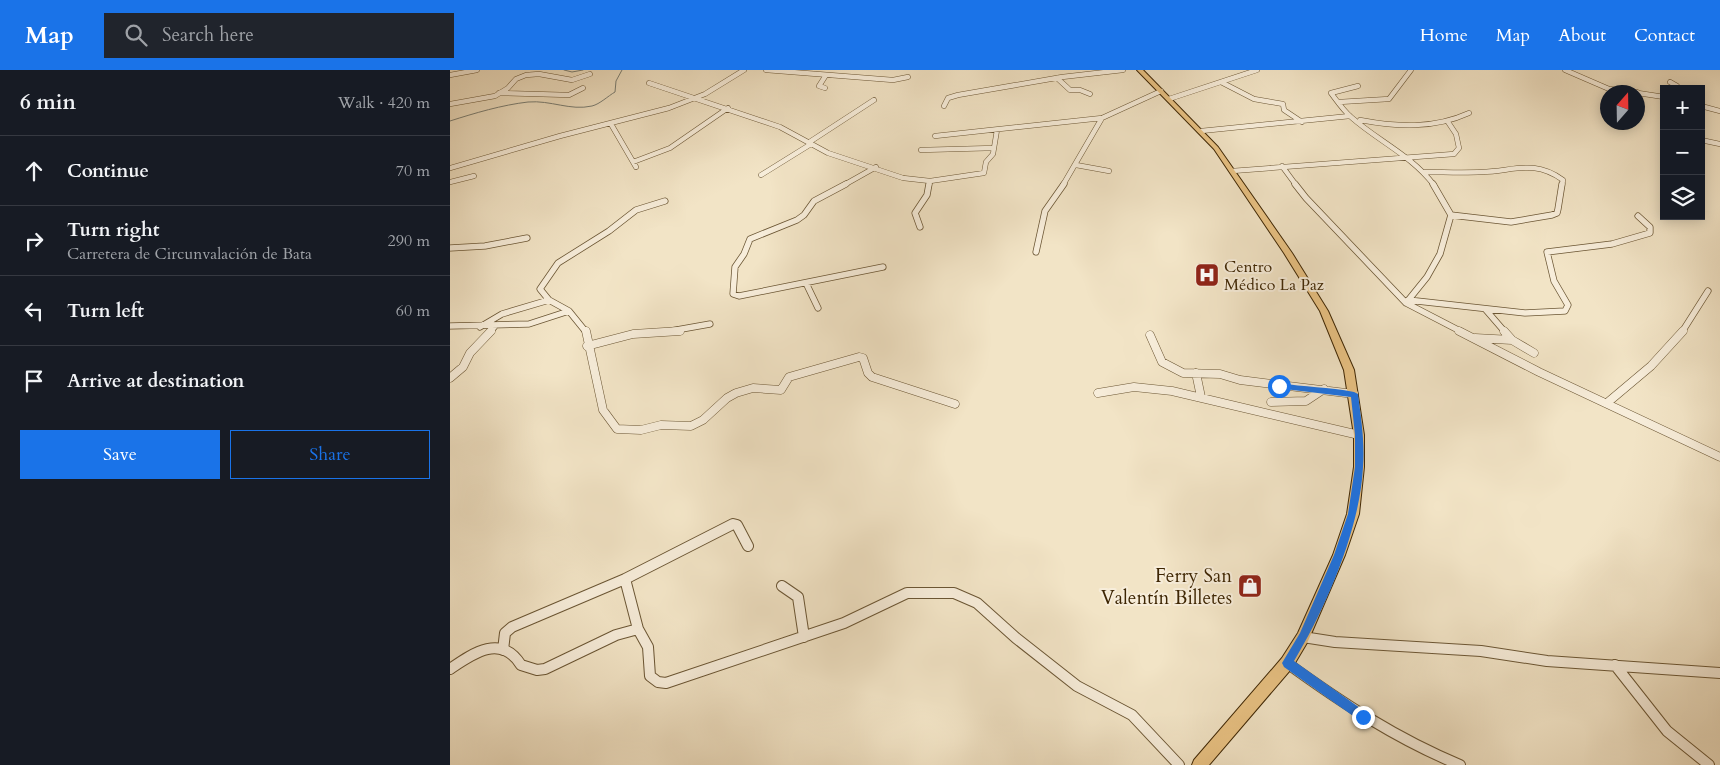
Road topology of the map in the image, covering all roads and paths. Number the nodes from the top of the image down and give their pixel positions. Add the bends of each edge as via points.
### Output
1 (478, 70) edge
2 (744, 70) edge
3 (766, 70) edge
4 (1123, 70) edge
5 (1140, 70) edge
6 (1257, 70) edge
7 (1411, 70) edge
8 (1566, 70) edge
9 (590, 74) dead end
10 (450, 75) edge
11 (826, 75) junction
12 (908, 77) dead end
13 (1057, 78) junction
14 (1220, 82) junction
15 (1670, 82) dead end
16 (649, 83) dead end
17 (1600, 85) edge
18 (1675, 85) edge
19 (1358, 86) dead end
20 (583, 88) dead end
21 (825, 88) dead end
22 (499, 94) junction
23 (1090, 94) dead end
24 (1645, 94) edge
25 (1165, 95) junction
26 (1660, 96) edge
27 (696, 97) junction
28 (874, 100) dead end
29 (1339, 102) junction
30 (450, 104) edge
31 (944, 106) dead end
32 (1705, 107) edge
33 (728, 108) junction
34 (1719, 110) edge
35 (1469, 113) dead end
36 (1351, 117) junction
37 (1102, 118) junction
38 (1302, 122) junction
39 (1448, 122) junction
40 (611, 124) junction
41 (997, 130) junction
42 (1201, 131) junction
43 (935, 136) dead end
44 (1705, 141) edge
45 (810, 144) junction
46 (1720, 144) edge
47 (994, 148) junction
48 (921, 150) dead end
49 (1407, 157) junction
50 (632, 162) junction
51 (1076, 165) junction
52 (1282, 166) junction
53 (636, 167) dead end
54 (876, 167) junction
55 (450, 168) edge
56 (1109, 171) dead end
57 (1232, 171) junction
58 (1424, 172) junction
59 (762, 175) dead end
60 (474, 176) dead end
61 (930, 181) junction
62 (450, 182) edge
63 (664, 201) dead end
64 (1451, 215) junction
65 (1638, 216) dead end
66 (920, 227) dead end
67 (527, 238) dead end
68 (450, 248) edge
69 (1036, 252) dead end
70 (883, 267) dead end
71 (806, 283) junction
72 (1708, 291) dead end
73 (549, 300) junction
74 (1407, 302) junction
75 (818, 308) dead end
76 (1486, 310) junction
77 (569, 311) junction
78 (710, 324) dead end
79 (450, 326) edge
80 (495, 326) junction
81 (480, 327) junction
82 (1150, 335) dead end
83 (1474, 338) junction
84 (1512, 340) junction
85 (587, 346) junction
86 (1534, 354) dead end
87 (1196, 373) junction
88 (450, 378) edge
89 (1324, 389) junction
90 (1098, 393) dead end
91 (1354, 394) junction
92 (1201, 397) junction
93 (1271, 402) dead end
94 (1607, 403) junction
95 (955, 404) dead end
96 (1359, 435) junction
97 (1720, 457) edge
98 (748, 546) dead end
99 (625, 580) junction
100 (782, 586) dead end
101 (638, 629) junction
102 (1303, 636) junction
103 (804, 637) junction
104 (503, 650) junction
105 (1287, 663) junction
106 (1615, 665) junction
107 (450, 669) edge
108 (1720, 672) edge
109 (1179, 765) edge
110 (1199, 765) edge
111 (1460, 765) edge
112 (1709, 765) edge

1 - 10 street
2 - 27 street
3 - 11 street
4 - 13 street
5 - 25 main road
6 - 14 street
7 - 29 street via 1389,99
8 - 17 street
9 - 22 street via 572,80 526,75
11 - 12 street via 893,80
11 - 21 street via 819,86
13 - 23 street via 1070,90
13 - 31 street via 958,95 948,98
14 - 25 street
14 - 38 street via 1254,99 1283,104 1284,110
15 - 18 street
16 - 27 street
19 - 29 street via 1330,92
20 - 22 street via 569,95
22 - 30 street
24 - 26 street
25 - 37 street
25 - 42 main road
27 - 33 street
27 - 40 street
28 - 45 street
29 - 36 street
32 - 34 street
33 - 45 street via 780,127
33 - 50 street via 670,148
35 - 39 street
36 - 38 street
36 - 39 street via 1394,124
36 - 49 street
37 - 41 street
37 - 51 street
38 - 42 street
39 - 49 street via 1459,142 1454,154
40 - 50 street
40 - 55 street
41 - 43 street
41 - 47 street
42 - 57 main road
44 - 46 street
45 - 54 street via 828,153
45 - 59 street
47 - 48 street
47 - 61 street via 980,175
49 - 52 street
49 - 58 street
50 - 53 street
51 - 56 street
51 - 69 street via 1045,211
52 - 57 street
52 - 74 street via 1306,198
54 - 61 street via 903,178
54 - 71 street via 814,201 797,220 750,238 735,267 733,294 739,296
57 - 91 main road via 1324,311 1349,370
58 - 64 street
58 - 64 street via 1482,172 1530,167 1551,170 1563,180 1557,213 1552,215 1512,222
60 - 62 street
61 - 66 street via 927,195 915,213
63 - 73 street via 636,210 555,266 540,289
64 - 74 street via 1440,254
65 - 76 street via 1650,227 1650,232 1583,249 1547,252 1554,281 1568,305 1565,311 1525,313
67 - 68 street via 485,246
70 - 71 street
71 - 75 street via 811,287
72 - 94 street via 1700,308 1676,338 1628,388
73 - 77 street
73 - 81 street via 502,314
74 - 76 street
74 - 83 street
76 - 84 street
77 - 80 street via 534,323
77 - 85 street via 586,331
78 - 85 street via 679,331 637,333
79 - 81 street
80 - 81 street
80 - 88 street via 470,353 463,367
82 - 87 street via 1162,362 1183,373
83 - 84 street
83 - 94 street
84 - 86 street
85 - 95 street via 602,410 612,425 620,430 697,425 736,394 753,388 781,390 789,377 859,357 863,358 872,377
87 - 89 street via 1220,374 1301,390
87 - 92 street
89 - 91 street
89 - 93 street via 1306,401
90 - 92 street via 1131,388
91 - 96 main road
92 - 96 street
94 - 97 street
96 - 102 main road via 1353,514 1339,555
98 - 99 street via 737,525 733,524
99 - 101 street
99 - 104 street via 512,627 505,633
100 - 103 street via 798,597
101 - 103 street via 649,650 649,675 661,682
101 - 104 street via 616,635 540,670 521,665 516,657
102 - 105 main road
102 - 106 street via 1335,642 1481,651 1547,661
103 - 109 street via 853,620 914,592 945,591 968,597 1072,682 1132,715
104 - 107 street via 479,649
105 - 110 main road
105 - 111 street via 1377,726
106 - 108 street
106 - 112 street via 1667,732

